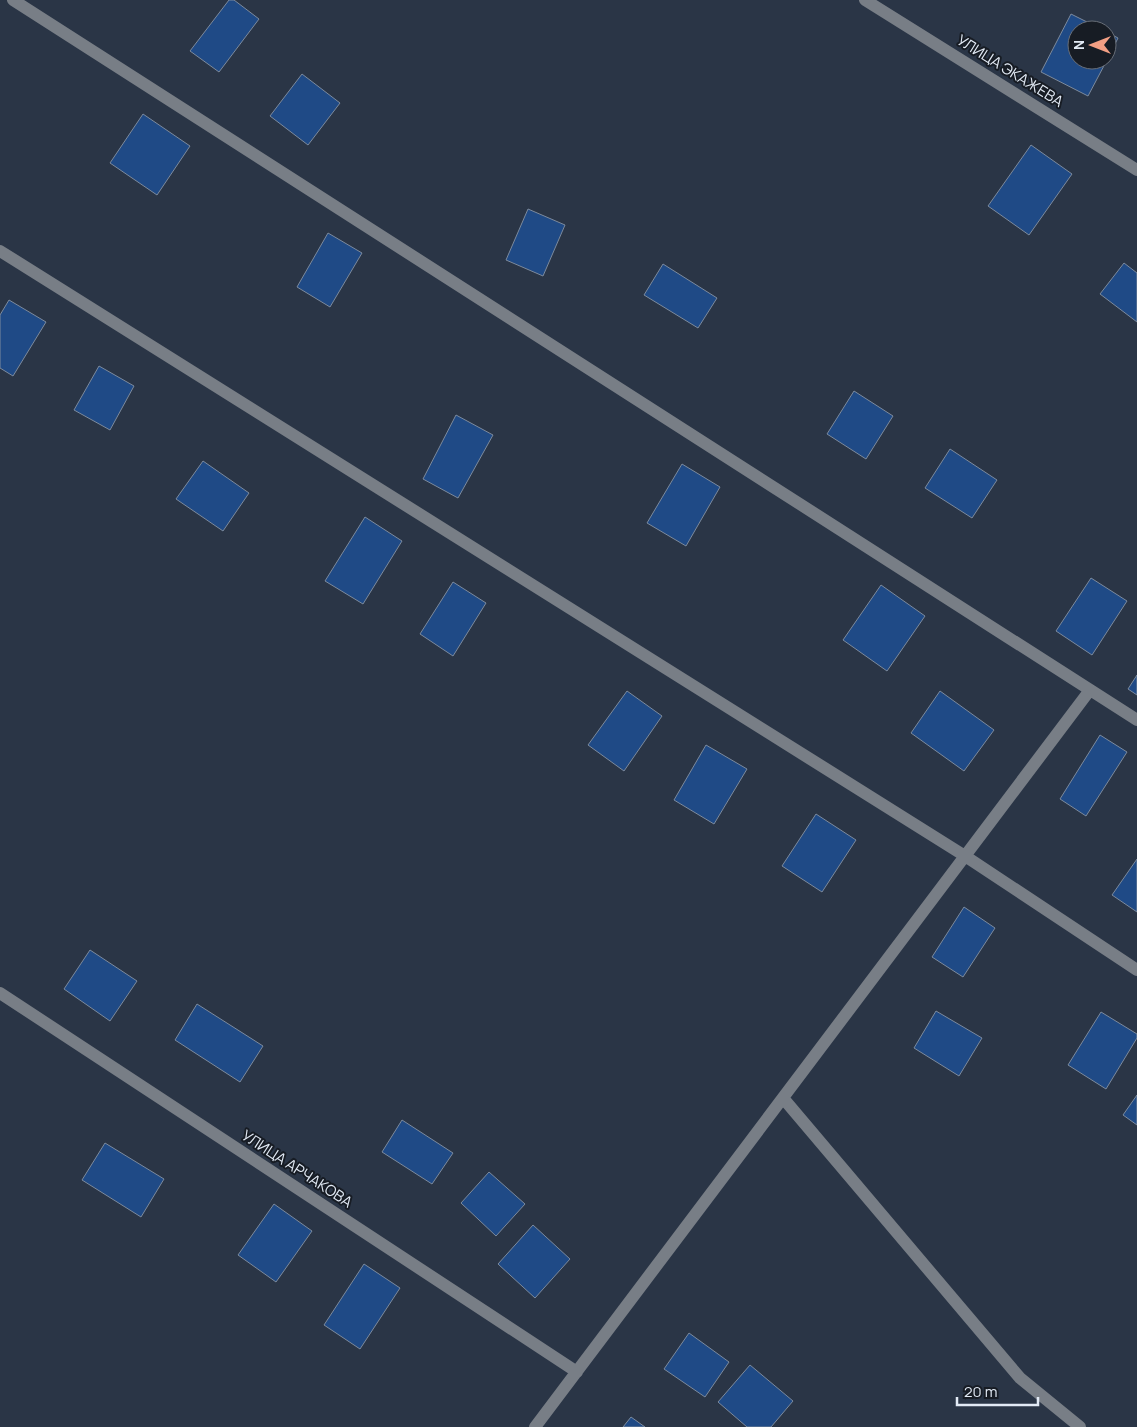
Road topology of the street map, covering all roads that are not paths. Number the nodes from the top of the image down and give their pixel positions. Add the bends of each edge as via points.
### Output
1 (14, 0) edge
2 (865, 0) edge
3 (1137, 170) edge
4 (0, 251) edge
5 (1090, 690) junction
6 (1137, 720) edge
7 (965, 856) junction
8 (1137, 970) edge
9 (0, 993) edge
10 (783, 1098) junction
11 (577, 1372) junction
12 (1077, 1426) edge
13 (535, 1427) edge

1 - 5 street
2 - 3 street, УЛИЦА ЭКАЖЕВА
4 - 7 street
5 - 6 street
5 - 7 street
7 - 8 street
7 - 10 street
9 - 11 street, УЛИЦА АРЧАКОВА
10 - 11 street
10 - 12 street via 1020,1378
11 - 13 street

